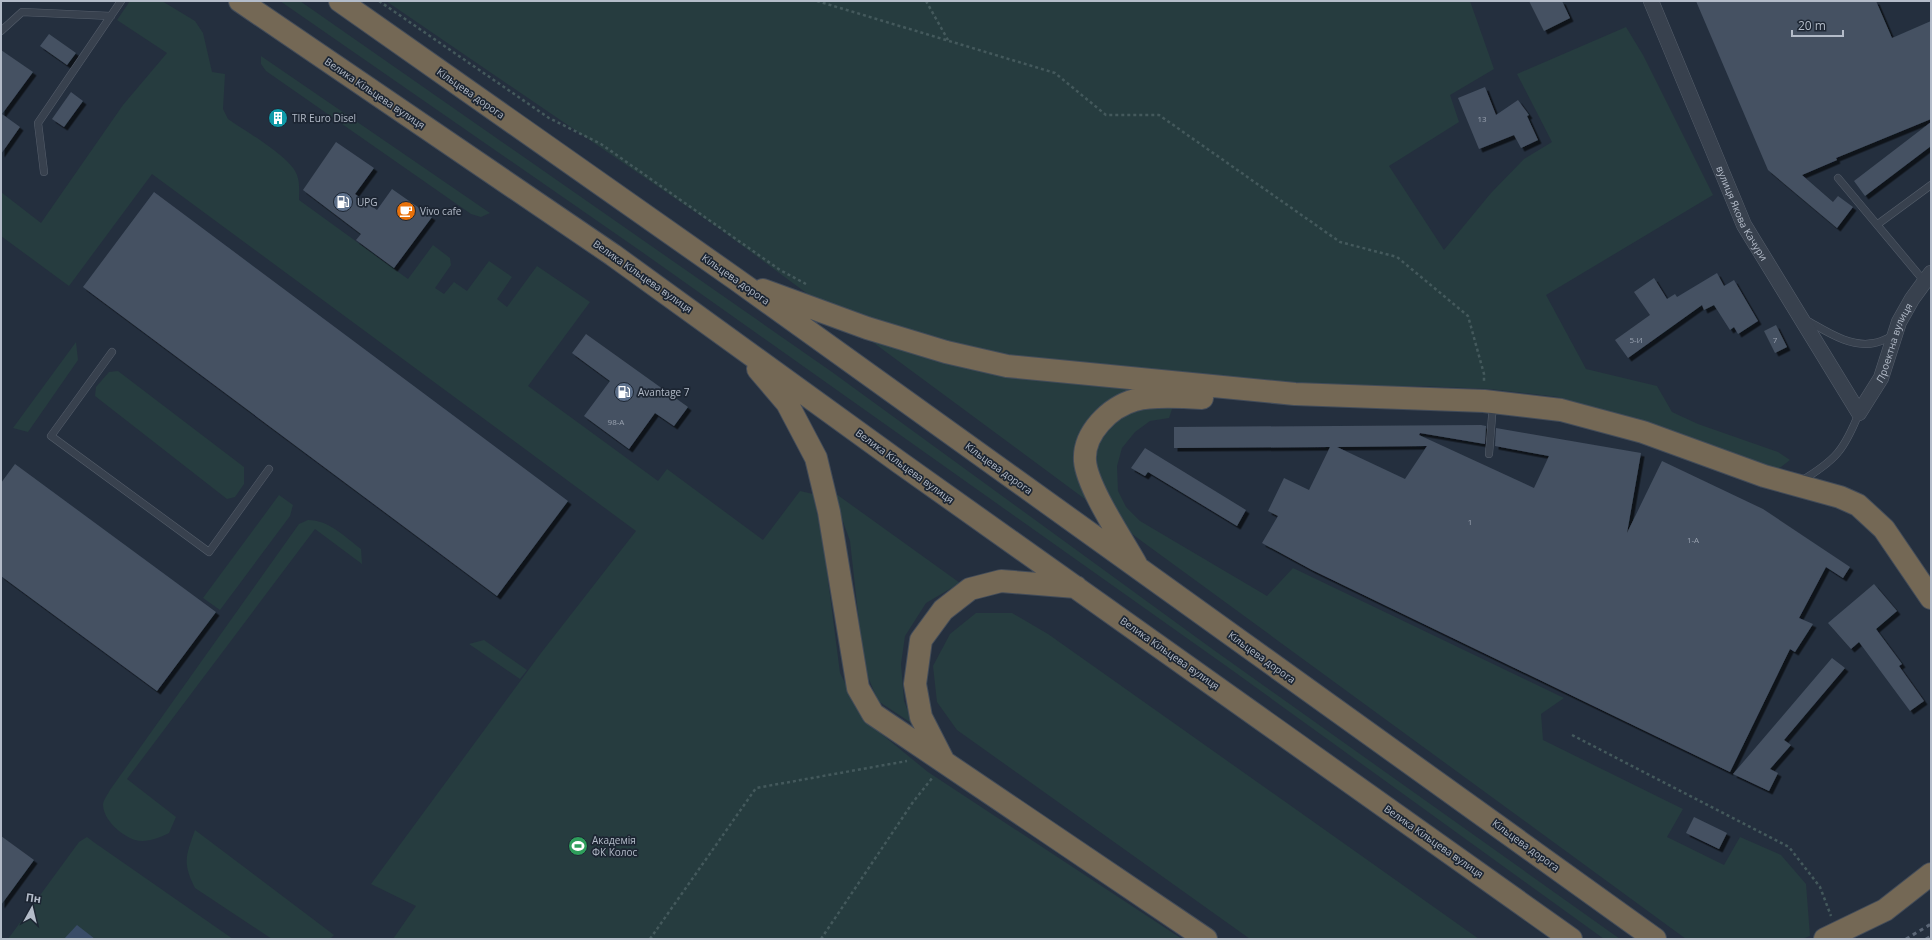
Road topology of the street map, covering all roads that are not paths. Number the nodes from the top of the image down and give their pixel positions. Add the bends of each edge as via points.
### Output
1 (121, 1) edge
2 (240, 1) edge
3 (340, 1) edge
4 (1651, 1) edge
5 (111, 16) junction
6 (1, 31) edge
7 (44, 172) dead end
8 (1838, 178) dead end
9 (1931, 185) edge
10 (1878, 224) junction
11 (1928, 277) edge
12 (737, 280) junction
13 (1800, 318) junction
14 (1895, 335) junction
15 (739, 344) junction
16 (112, 352) dead end
17 (1295, 394) junction
18 (1489, 401) junction
19 (1859, 412) junction
20 (1489, 454) dead end
21 (269, 470) dead end
22 (1794, 485) junction
23 (1139, 569) junction
24 (1077, 587) junction
25 (1931, 598) edge
26 (939, 760) junction
27 (1931, 874) edge
28 (1831, 936) edge
29 (1569, 937) edge
30 (1206, 939) edge
31 (1655, 939) edge

1 - 5 lane
2 - 15 highway, Велика Кільцева вулиця via 575,228
3 - 12 highway, Кільцева дорога
4 - 13 street, вулиця Якова Качури via 1744,225
5 - 6 lane via 22,12
5 - 7 lane via 38,123
8 - 10 lane
9 - 10 lane
10 - 11 lane
11 - 14 street, Проектна вулиця via 1899,322
12 - 17 highway via 867,328 980,361 1007,366
12 - 23 highway, Кільцева дорога
13 - 14 lane via 1853,343 1873,343
13 - 19 street, вулиця Якова Качури
14 - 19 street, Проектна вулиця via 1881,378
15 - 24 highway, Велика Кільцева вулиця via 899,462
15 - 26 highway via 786,403 816,458 829,512 858,688 873,714
16 - 21 lane via 51,436 209,552
17 - 18 highway
17 - 23 highway via 1136,399 1115,409 1101,421 1088,439 1085,461 1092,484
18 - 20 lane
18 - 22 highway via 1561,410 1643,432
19 - 22 lane via 1837,455 1826,466
22 - 25 highway via 1840,496 1858,505 1884,529
23 - 31 highway, Кільцева дорога
24 - 26 highway via 1001,581 970,589 943,610 922,640 915,684 921,717
24 - 29 highway, Велика Кільцева вулиця
26 - 30 highway
27 - 28 highway via 1885,910

